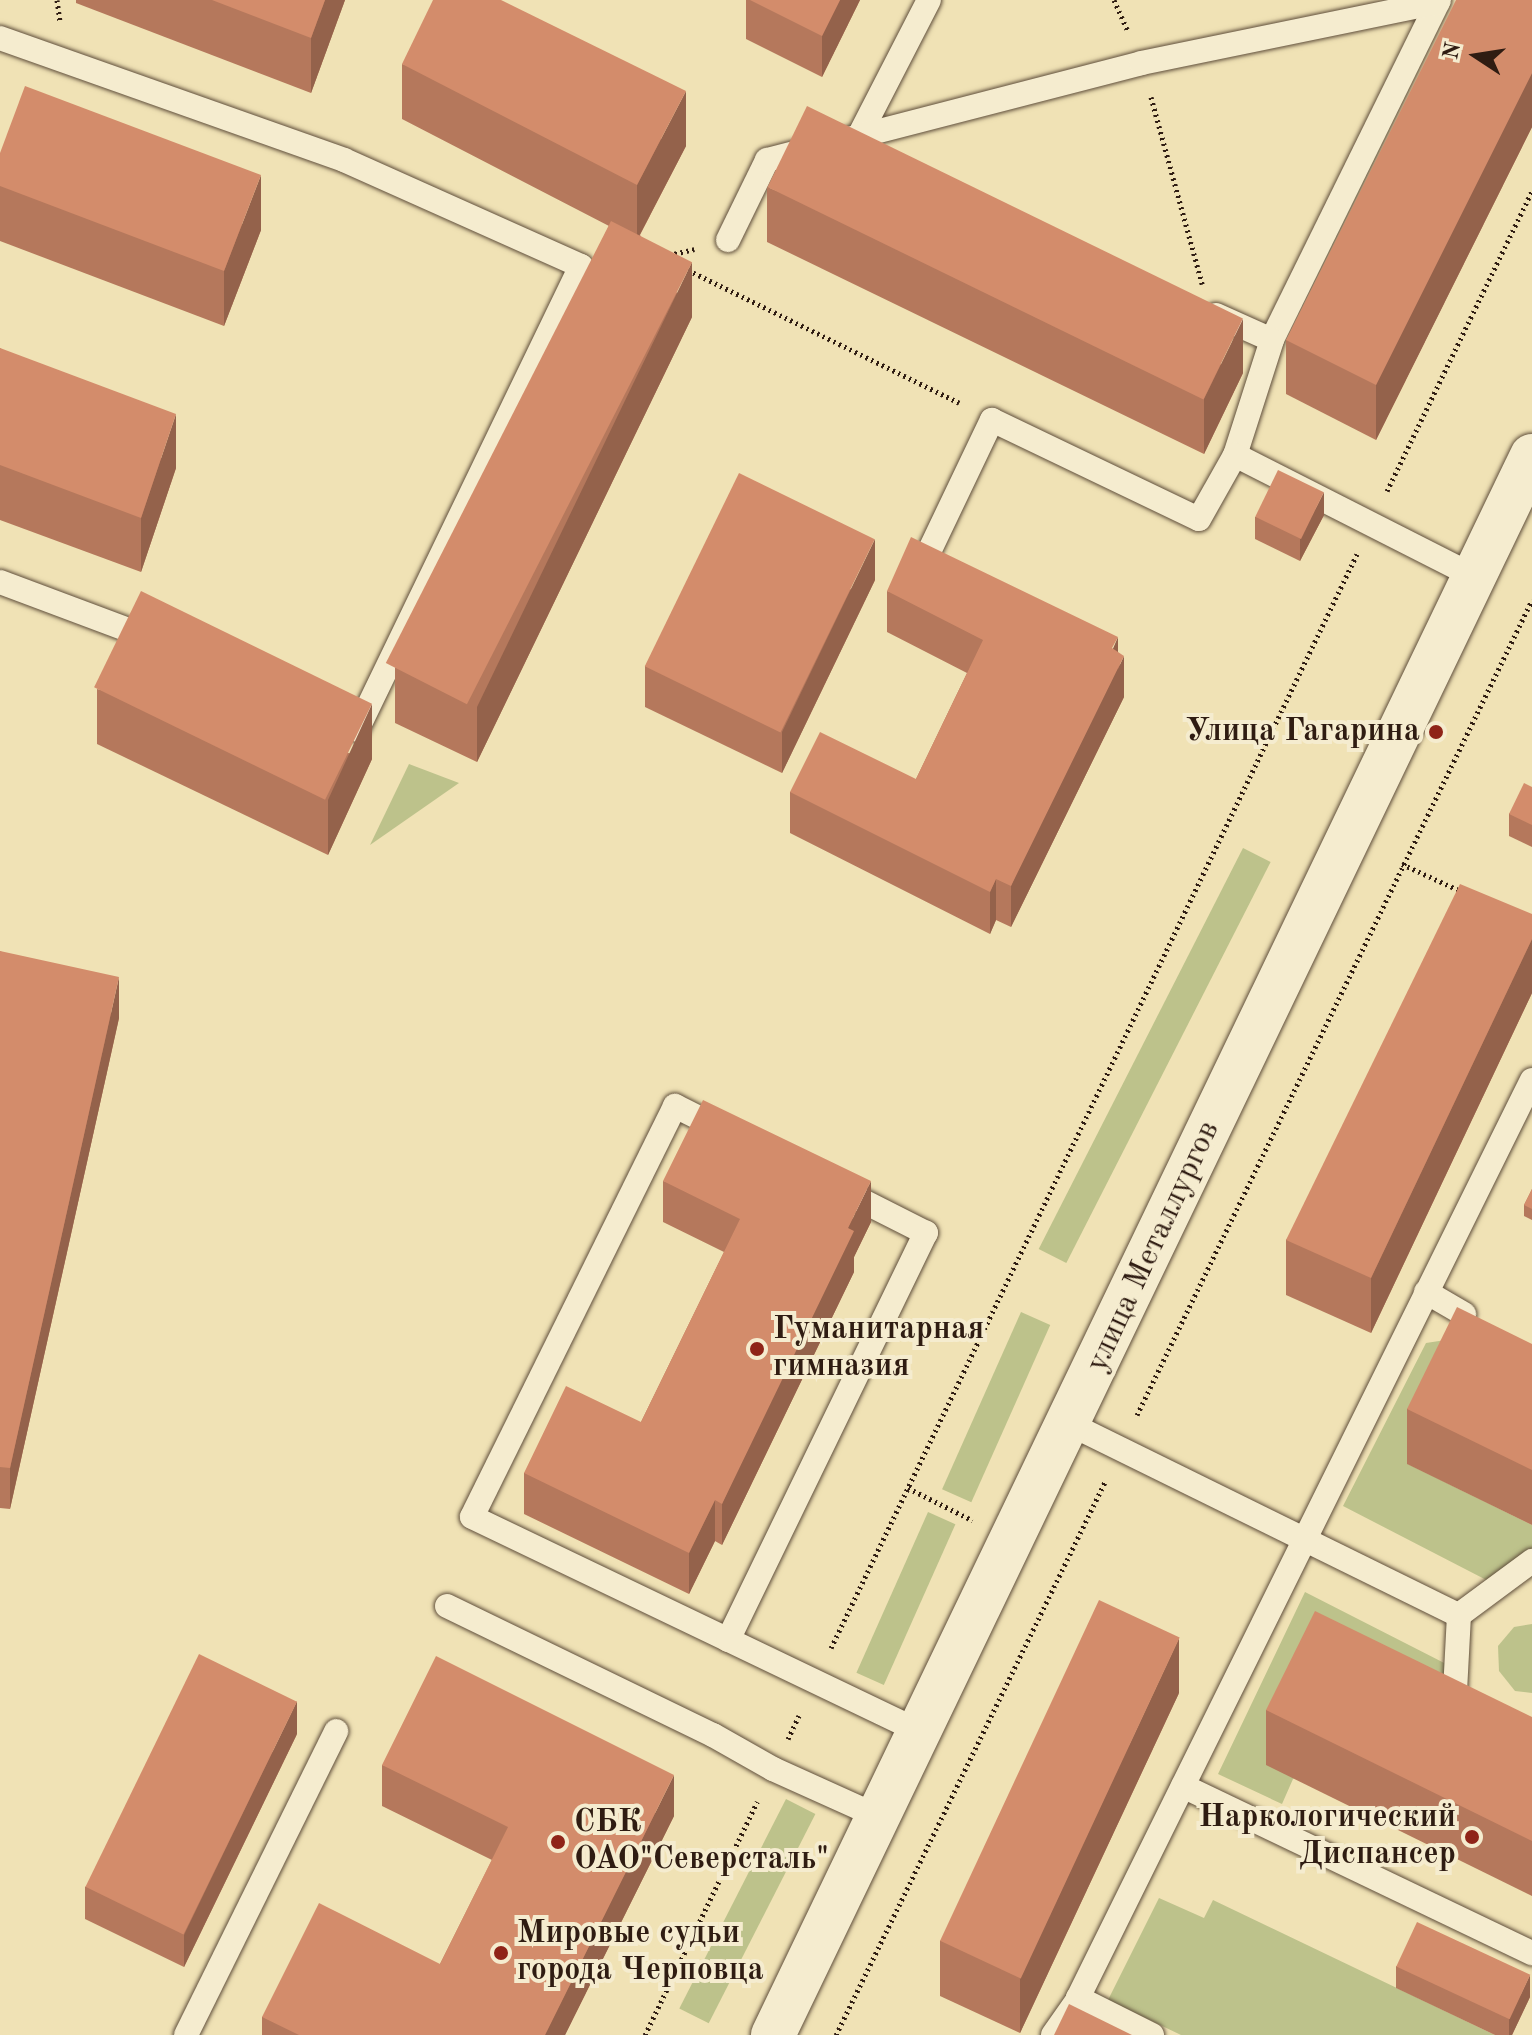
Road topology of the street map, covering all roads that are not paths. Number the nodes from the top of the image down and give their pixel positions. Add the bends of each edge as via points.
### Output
1 (929, 0) edge
2 (1437, 1) edge
3 (0, 38) edge
4 (858, 138) junction
5 (886, 152) edge
6 (728, 240) road end
7 (1203, 309) edge
8 (1272, 340) junction
9 (1235, 455) junction
10 (1532, 456) edge
11 (927, 556) edge
12 (1474, 576) junction
13 (0, 582) edge
14 (174, 649) edge
15 (330, 718) edge
16 (1532, 1080) edge
17 (745, 1142) edge
18 (828, 1184) edge
19 (1426, 1292) junction
20 (1464, 1314) edge
21 (1070, 1424) junction
22 (1303, 1540) junction
23 (1532, 1561) edge
24 (447, 1606) dead end
25 (1459, 1615) junction
26 (728, 1640) junction
27 (336, 1731) dead end
28 (920, 1732) junction
29 (1453, 1733) edge
30 (1183, 1786) junction
31 (877, 1816) junction
32 (1532, 1953) edge
33 (1078, 1998) junction
34 (186, 2035) edge
35 (773, 2035) edge
36 (1053, 2035) edge
37 (1152, 2035) edge

1 - 4 lane
2 - 4 lane via 1141,63
2 - 8 lane
3 - 15 lane via 344,160 581,266 358,731
4 - 5 lane
4 - 6 lane via 767,160
7 - 8 lane
8 - 9 lane
9 - 11 lane via 1199,519 992,420
9 - 12 lane
10 - 12 street, улица Металлургов
12 - 21 street, улица Металлургов
13 - 14 lane
16 - 19 lane
17 - 26 lane via 675,1106 472,1517
18 - 26 lane via 926,1233
19 - 20 lane
19 - 22 lane
21 - 22 lane
21 - 28 street, улица Металлургов
22 - 25 lane
22 - 30 lane
23 - 25 lane
24 - 31 lane
25 - 29 lane
26 - 28 lane
27 - 34 lane
28 - 31 street, улица Металлургов
30 - 32 lane
30 - 33 lane
31 - 35 street, улица Металлургов
33 - 36 lane
33 - 37 lane

